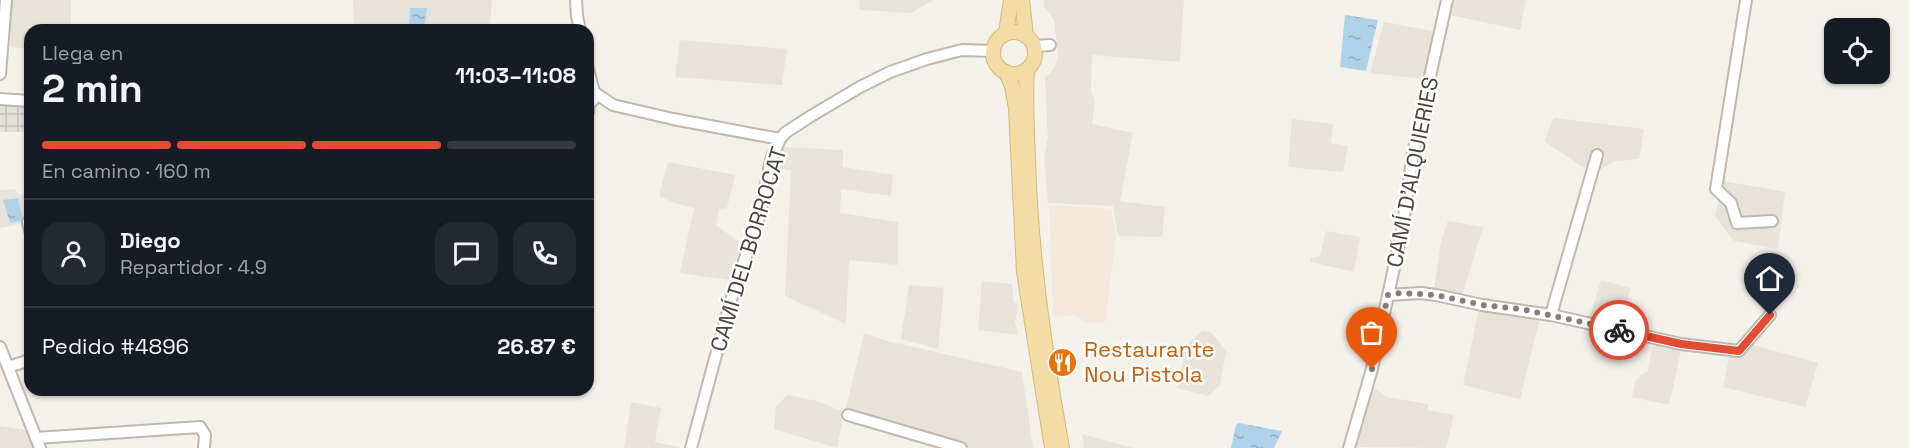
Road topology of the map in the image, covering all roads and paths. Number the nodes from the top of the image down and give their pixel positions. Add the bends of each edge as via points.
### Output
1 (6, 0) edge
2 (576, 0) edge
3 (1011, 0) edge
4 (1022, 0) edge
5 (1448, 0) edge
6 (1746, 0) edge
7 (578, 24) edge
8 (1006, 33) junction
9 (1030, 41) junction
10 (1050, 45) dead end
11 (993, 51) junction
12 (1027, 69) junction
13 (1006, 72) junction
14 (0, 74) edge
15 (594, 92) edge
16 (598, 95) junction
17 (0, 99) edge
18 (594, 99) edge
19 (24, 101) edge
20 (780, 139) junction
21 (1597, 155) dead end
22 (1772, 221) dead end
23 (1388, 295) junction
24 (1551, 315) junction
25 (1770, 315) dead end
26 (0, 347) edge
27 (24, 362) edge
28 (8, 367) junction
29 (848, 415) dead end
30 (38, 443) edge
31 (204, 448) edge
32 (692, 448) edge
33 (960, 448) edge
34 (1052, 448) edge
35 (1062, 448) edge
36 (1349, 448) edge

1 - 14 street
2 - 7 street
3 - 8 main road
4 - 9 main road
5 - 23 street, CAMÍ D'ALQUIERIES via 1413,153
6 - 22 street via 1716,189 1731,203 1737,223
8 - 9 main road via 1016,32
8 - 11 main road
9 - 10 street
9 - 12 main road via 1034,58
11 - 13 main road via 995,62
11 - 20 street, CAMÍ DEL BORROCAT via 962,50 890,72 811,116
12 - 13 main road
12 - 35 main road via 1035,268
13 - 34 main road via 1016,108 1024,272
15 - 16 street
16 - 18 street
16 - 20 street via 613,105
17 - 19 street
20 - 32 street, CAMÍ DEL BORROCAT via 730,303
21 - 24 street
23 - 24 street via 1421,293
23 - 36 street, CAMÍ D'ALQUIERIES
24 - 25 street via 1674,343 1739,351
26 - 28 street
27 - 28 street
28 - 30 street
29 - 33 street
30 - 31 street via 200,427 205,435

